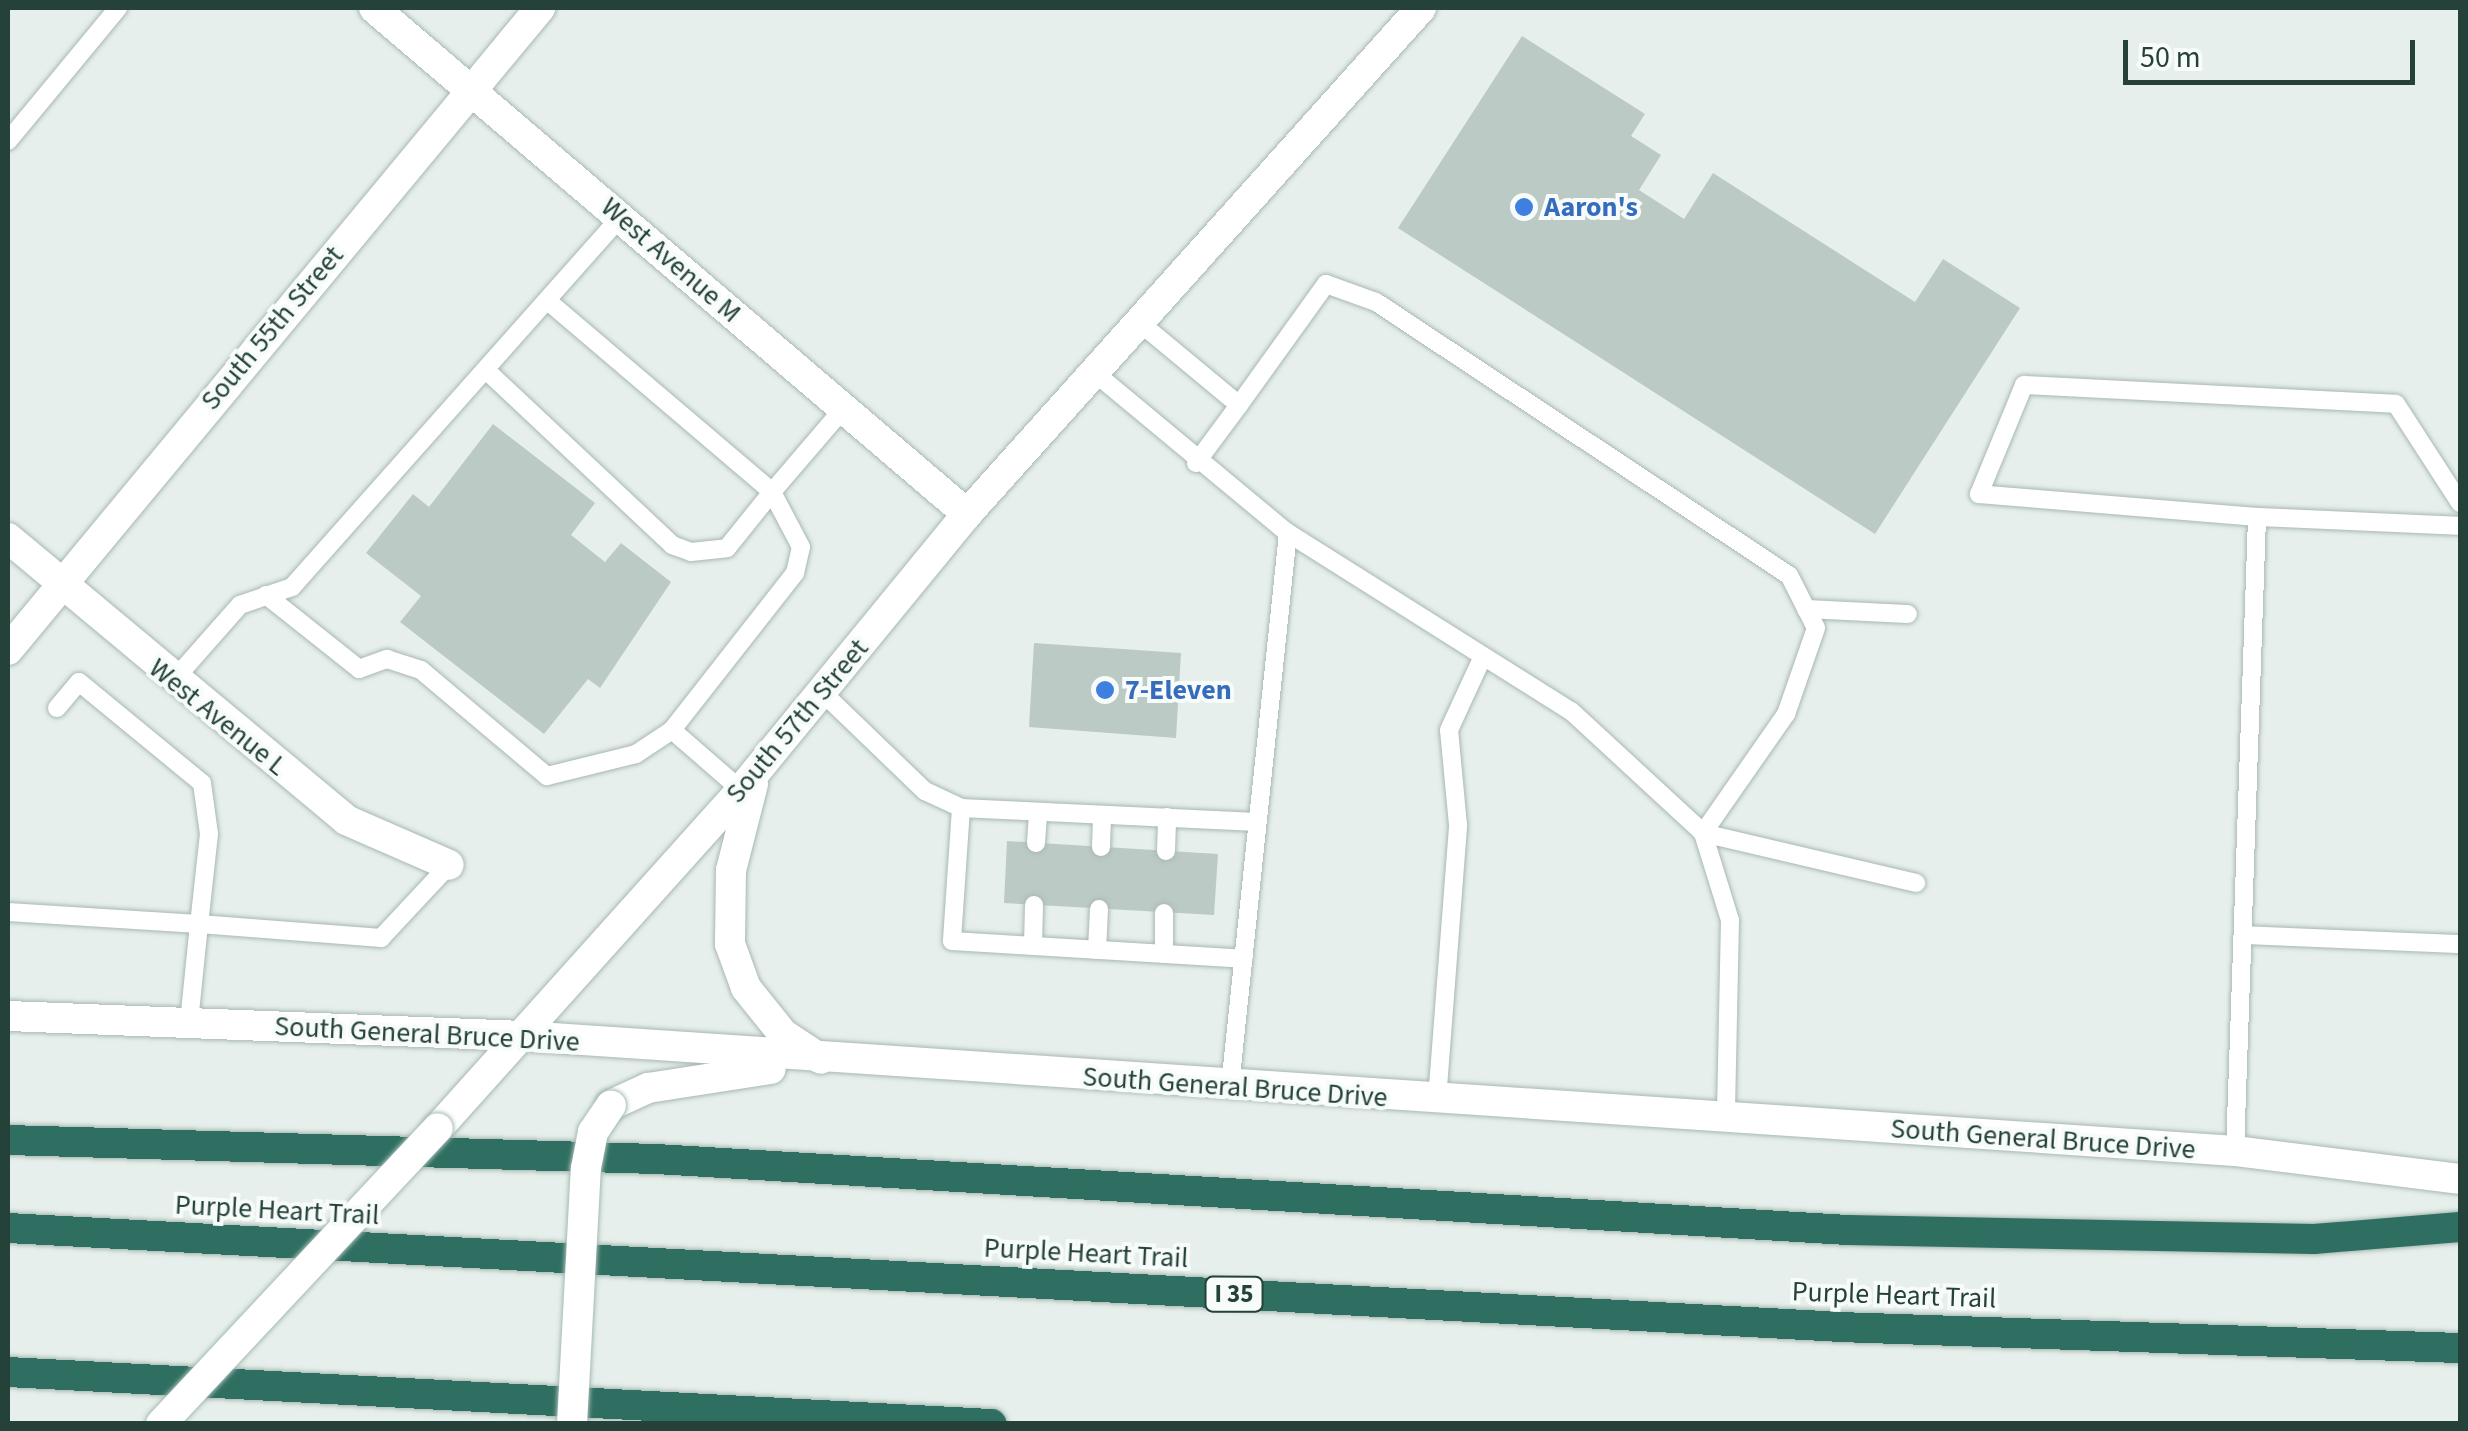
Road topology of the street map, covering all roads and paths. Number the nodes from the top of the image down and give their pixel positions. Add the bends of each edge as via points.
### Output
1 (118, 8) edge
2 (374, 8) edge
3 (540, 8) edge
4 (1421, 8) edge
5 (471, 89) junction
6 (8, 141) edge
7 (620, 216) junction
8 (549, 302) junction
9 (1139, 322) junction
10 (487, 371) junction
11 (1095, 373) junction
12 (1239, 405) junction
13 (844, 408) junction
14 (1196, 463) junction
15 (772, 492) junction
16 (2460, 503) edge
17 (967, 514) junction
18 (2258, 517) junction
19 (2460, 526) edge
20 (1288, 533) junction
21 (8, 538) edge
22 (60, 584) junction
23 (266, 595) junction
24 (1806, 609) junction
25 (1908, 614) dead end
26 (8, 650) edge
27 (1483, 656) junction
28 (172, 682) junction
29 (822, 692) junction
30 (56, 708) dead end
31 (672, 730) junction
32 (749, 781) junction
33 (962, 808) junction
34 (1038, 812) junction
35 (1102, 815) junction
36 (1167, 818) junction
37 (1257, 822) junction
38 (1703, 833) junction
39 (1036, 843) dead end
40 (1101, 846) dead end
41 (1166, 850) dead end
42 (449, 865) joint
43 (1916, 884) dead end
44 (1034, 905) dead end
45 (1098, 908) dead end
46 (8, 912) edge
47 (1164, 913) dead end
48 (199, 924) junction
49 (2243, 936) junction
50 (2460, 944) edge
51 (1033, 946) junction
52 (1097, 950) junction
53 (1164, 954) junction
54 (1243, 959) junction
55 (8, 1016) edge
56 (188, 1024) junction
57 (523, 1036) junction
58 (824, 1060) junction
59 (1230, 1086) junction
60 (1437, 1100) junction
61 (1726, 1118) junction
62 (8, 1140) edge
63 (2236, 1151) junction
64 (2460, 1178) edge
65 (2460, 1227) edge
66 (8, 1228) edge
67 (2460, 1348) edge
68 (8, 1372) edge
69 (161, 1424) edge
70 (572, 1424) edge
71 (992, 1424) edge

1 - 6 lane
2 - 5 street, West Avenue M
3 - 5 street, South 55th Street
4 - 9 street, South 57th Street
5 - 7 street, West Avenue M
5 - 22 street, South 55th Street
7 - 8 lane
7 - 13 street, West Avenue M
8 - 10 lane
8 - 15 lane
9 - 11 street, South 57th Street
9 - 12 lane
10 - 15 lane via 672,546 691,552 727,548
10 - 23 lane via 292,587
11 - 14 lane
11 - 17 street, South 57th Street
12 - 14 lane
12 - 24 lane via 1326,284 1376,302 1789,575
13 - 15 lane
13 - 17 street, West Avenue M
14 - 20 lane
15 - 31 lane via 801,546 795,573
16 - 18 lane via 2396,404 2024,384 1979,494
17 - 29 street, South 57th Street
18 - 19 lane
18 - 49 lane
20 - 27 lane
20 - 37 lane
21 - 22 street, West Avenue L
22 - 26 street, South 55th Street
22 - 28 street, West Avenue L
23 - 28 lane via 240,605
23 - 31 lane via 360,669 388,659 420,670 547,776 636,754
24 - 25 lane
24 - 38 lane via 1816,628 1786,714
27 - 38 lane via 1571,711
27 - 60 lane via 1448,730 1458,825
28 - 42 street, West Avenue L via 346,820
29 - 32 street, South 57th Street
29 - 33 lane via 925,791
30 - 48 lane via 79,682 202,783 208,834
31 - 32 lane
32 - 57 street, South 57th Street
32 - 58 street via 731,870 730,944 746,988 783,1034
33 - 34 lane
33 - 51 lane via 952,941
34 - 35 lane
34 - 39 lane
35 - 36 lane
35 - 40 lane
36 - 37 lane
36 - 41 lane
37 - 54 lane
38 - 43 lane
38 - 61 lane via 1730,920
42 - 48 lane via 381,938
44 - 51 lane
45 - 52 lane
46 - 48 lane
47 - 53 lane
48 - 56 lane
49 - 50 lane
49 - 63 lane
51 - 52 lane
52 - 53 lane
53 - 54 lane
54 - 59 lane
55 - 56 street, South General Bruce Drive
56 - 57 street, South General Bruce Drive
57 - 58 street, South General Bruce Drive
57 - 69 street, South 57th Street, bridge
58 - 59 street, South General Bruce Drive
58 - 70 street, bridge via 648,1088 611,1105 594,1132 586,1168
59 - 60 street, South General Bruce Drive
60 - 61 street, South General Bruce Drive
61 - 63 street, South General Bruce Drive
62 - 65 highway via 656,1159 1848,1230 2314,1239
63 - 64 street, South General Bruce Drive
66 - 67 highway, Purple Heart Trail / I 35 via 1839,1327
68 - 71 highway

